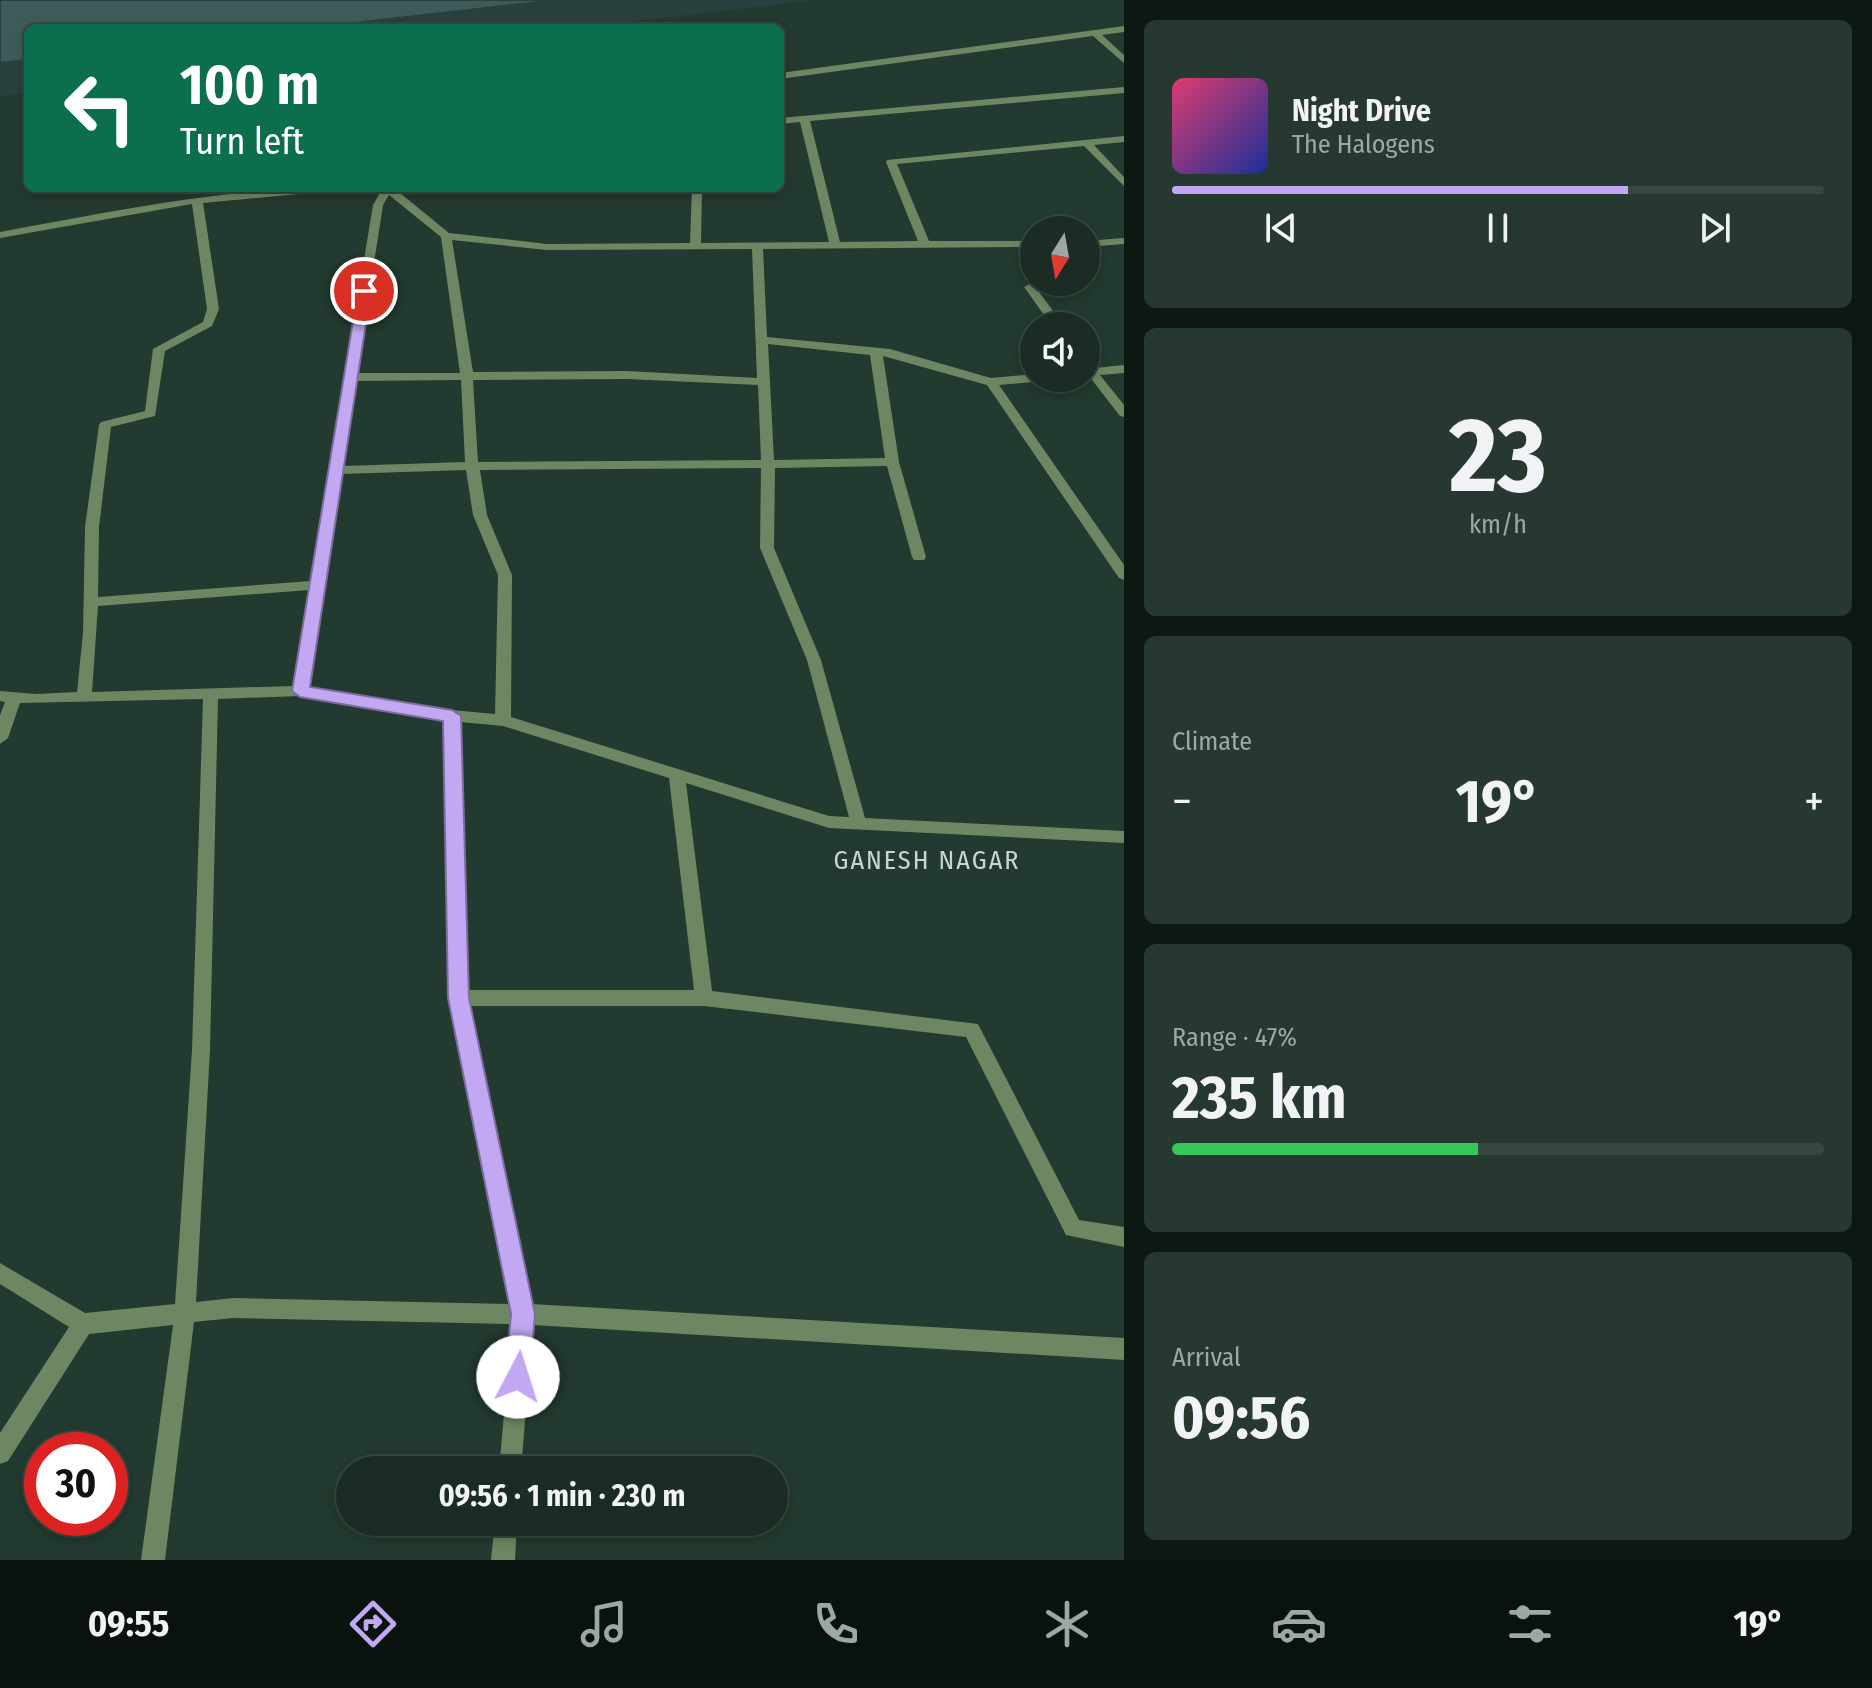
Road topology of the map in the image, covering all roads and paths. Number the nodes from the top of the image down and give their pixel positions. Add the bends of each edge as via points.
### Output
1 (1124, 29) edge
2 (1095, 33) junction
3 (1124, 60) edge
4 (784, 75) edge
5 (1124, 90) edge
6 (804, 119) junction
7 (784, 121) edge
8 (1124, 139) edge
9 (1088, 145) junction
10 (1124, 183) edge
11 (286, 192) edge
12 (386, 192) edge
13 (394, 192) edge
14 (697, 192) edge
15 (197, 200) junction
16 (0, 235) edge
17 (446, 236) junction
18 (1124, 241) edge
19 (1100, 243) edge
20 (1020, 244) edge
21 (695, 245) junction
22 (925, 246) junction
23 (836, 247) junction
24 (757, 248) junction
25 (763, 340) junction
26 (876, 351) junction
27 (1124, 369) edge
28 (1100, 370) edge
29 (467, 376) junction
30 (351, 377) junction
31 (1020, 379) edge
32 (764, 382) junction
33 (991, 382) junction
34 (1100, 384) edge
35 (1124, 413) edge
36 (892, 462) junction
37 (472, 463) junction
38 (768, 465) junction
39 (336, 470) junction
40 (919, 557) dead end
41 (1124, 575) edge
42 (317, 585) junction
43 (91, 602) junction
44 (300, 691) junction
45 (211, 694) junction
46 (7, 696) edge
47 (84, 697) junction
48 (452, 716) junction
49 (503, 720) junction
50 (0, 738) edge
51 (677, 776) junction
52 (859, 824) junction
53 (1124, 837) edge
54 (459, 998) junction
55 (704, 998) junction
56 (1124, 1237) edge
57 (0, 1273) edge
58 (185, 1313) junction
59 (523, 1314) junction
60 (83, 1324) junction
61 (1124, 1349) edge
62 (0, 1453) edge
63 (511, 1456) edge
64 (505, 1536) edge
65 (153, 1560) edge
66 (503, 1560) edge

1 - 2 street
2 - 3 street
2 - 4 street
5 - 6 street
6 - 7 street
6 - 23 street
8 - 9 street
9 - 10 street
9 - 22 street via 891,162
11 - 15 street
12 - 30 street via 378,205
13 - 17 street
14 - 21 street
15 - 16 street
15 - 43 street via 213,309 208,324 159,349 151,413 105,425 92,527
17 - 21 street via 547,247
17 - 29 street
18 - 19 street
20 - 22 street
21 - 24 street
22 - 23 street
23 - 24 street
24 - 25 street
25 - 26 street
25 - 32 street
26 - 33 street
26 - 36 street
27 - 28 street
29 - 30 street
29 - 32 street via 627,375
29 - 37 street
30 - 39 street
31 - 33 street
32 - 38 street
33 - 41 street
34 - 35 street
36 - 38 street
36 - 40 street
37 - 38 street
37 - 39 street
37 - 49 street via 480,515 505,575
38 - 52 street via 767,548 814,660
39 - 42 street
42 - 43 street
42 - 44 street
43 - 47 street
44 - 45 street
44 - 48 street
45 - 47 street
45 - 58 street via 201,1050
46 - 47 street
46 - 50 street
48 - 49 street
48 - 54 street
49 - 51 street
51 - 52 street via 829,822
51 - 55 street
52 - 53 street
54 - 55 street
54 - 59 street
55 - 56 street via 972,1030 1073,1228
57 - 60 street
58 - 59 street via 233,1308
58 - 60 street
58 - 65 street
59 - 61 street
59 - 63 street
60 - 62 street
64 - 66 street

